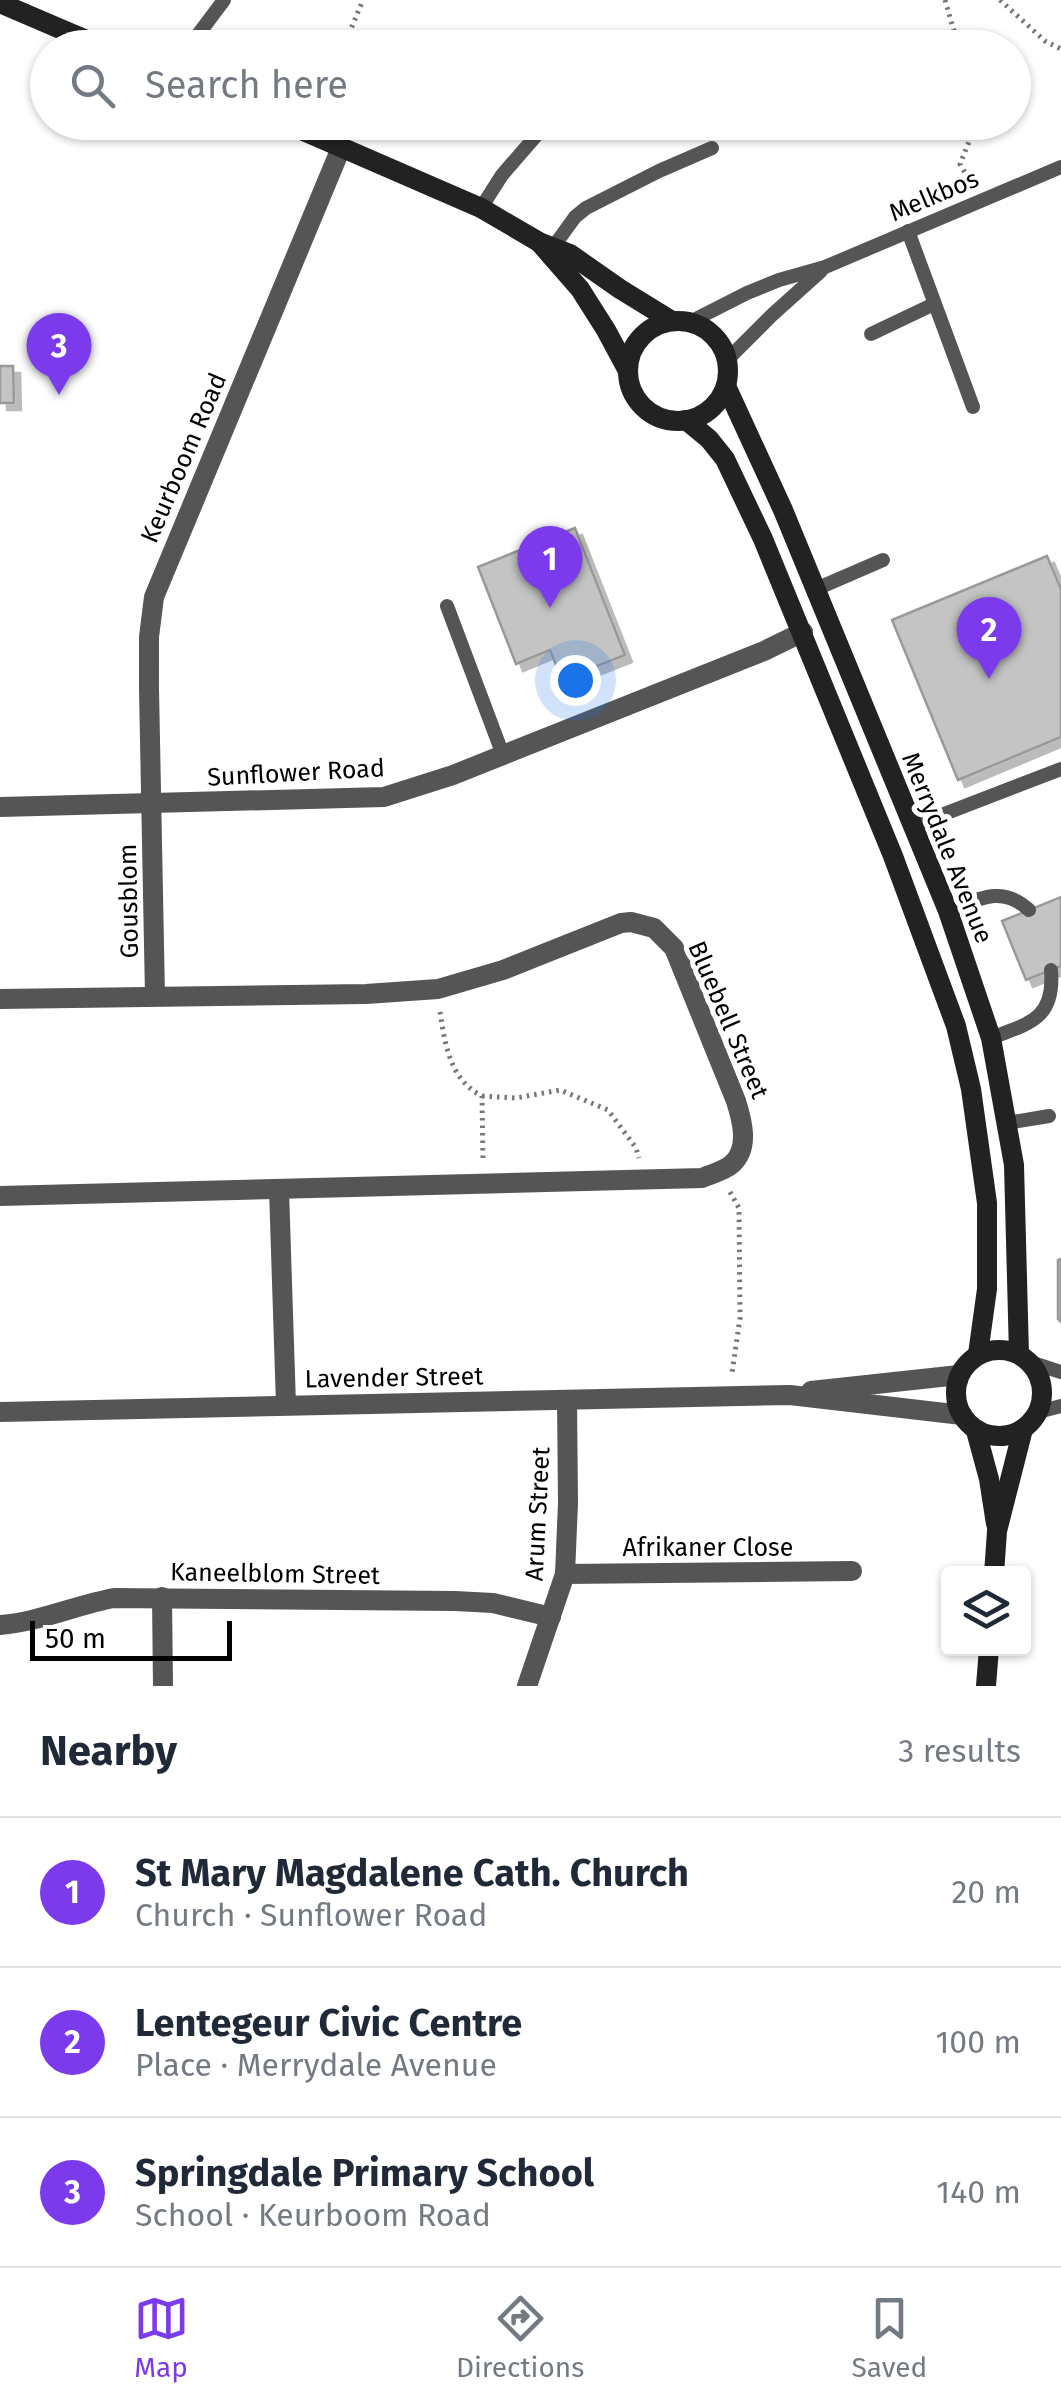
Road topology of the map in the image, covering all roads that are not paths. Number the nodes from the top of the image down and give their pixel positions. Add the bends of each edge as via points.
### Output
1 (224, 0) edge
2 (0, 3) edge
3 (25, 6) edge
4 (71, 30) edge
5 (202, 30) edge
6 (323, 140) edge
7 (532, 140) edge
8 (341, 148) junction
9 (712, 148) dead end
10 (1061, 167) edge
11 (481, 208) junction
12 (908, 231) junction
13 (547, 244) junction
14 (825, 267) junction
15 (934, 304) junction
16 (681, 321) junction
17 (870, 334) dead end
18 (728, 359) junction
19 (628, 371) junction
20 (726, 386) junction
21 (973, 407) dead end
22 (686, 420) junction
23 (882, 560) dead end
24 (816, 589) junction
25 (447, 606) dead end
26 (803, 632) junction
27 (503, 755) junction
28 (1061, 769) edge
29 (152, 804) junction
30 (0, 807) edge
31 (914, 826) junction
32 (1029, 910) dead end
33 (948, 911) junction
34 (926, 943) junction
35 (1051, 970) dead end
36 (156, 996) junction
37 (0, 999) edge
38 (991, 1038) junction
39 (1049, 1116) dead end
40 (1007, 1123) junction
41 (278, 1190) junction
42 (0, 1196) edge
43 (978, 1354) junction
44 (1025, 1358) junction
45 (1061, 1372) edge
46 (959, 1375) junction
47 (790, 1395) junction
48 (567, 1400) junction
49 (286, 1404) junction
50 (1061, 1406) edge
51 (0, 1412) edge
52 (1038, 1412) junction
53 (969, 1423) junction
54 (1023, 1429) junction
55 (998, 1531) junction
56 (995, 1566) edge
57 (852, 1572) dead end
58 (564, 1574) junction
59 (162, 1597) junction
60 (552, 1616) junction
61 (0, 1624) edge
62 (988, 1656) edge
63 (163, 1686) edge
64 (527, 1686) edge
65 (986, 1686) edge

1 - 5 lane
2 - 3 street
3 - 4 street
6 - 8 street
7 - 11 lane
8 - 11 street
8 - 29 street, Keurboom Road via 154,598
9 - 13 lane via 586,208
10 - 12 lane, Melkbos
11 - 13 street
12 - 14 lane, Melkbos
12 - 15 lane
13 - 16 street
13 - 19 street
14 - 16 lane, Melkbos
14 - 18 lane, Melkbos
15 - 17 lane
15 - 21 lane
16 - 18 street via 703,327
16 - 19 street via 648,331
18 - 20 street
19 - 22 street via 646,409
20 - 22 street via 711,409
20 - 24 street, Merrydale Avenue
22 - 26 street via 724,458
23 - 24 lane
24 - 31 street, Merrydale Avenue
25 - 27 lane
26 - 27 street, Sunflower Road
26 - 34 street
27 - 29 street, Sunflower Road via 384,797
28 - 31 lane
29 - 30 street, Sunflower Road
29 - 36 street, Gousblom
31 - 33 street, Merrydale Avenue
32 - 33 lane via 1001,895
33 - 34 street
33 - 38 street, Merrydale Avenue
34 - 43 street via 962,1046 982,1154 989,1238
35 - 38 lane via 1044,1011
36 - 37 street, Bluebell Street
36 - 41 street, Bluebell Street via 438,989 631,922 654,928 674,948 744,1136 732,1164 702,1178
38 - 40 street, Merrydale Avenue
39 - 40 lane
40 - 44 street, Merrydale Avenue via 1016,1208 1016,1333
41 - 42 street
41 - 49 street
43 - 44 street via 1006,1350
43 - 46 street
44 - 45 lane
44 - 52 street via 1042,1386
46 - 47 street, Lavender Street
46 - 53 street via 956,1402
47 - 48 street, Lavender Street
47 - 53 street, Lavender Street
48 - 49 street, Lavender Street
48 - 58 street, Arum Street
49 - 51 street, Lavender Street
50 - 52 lane
52 - 54 street
53 - 54 street via 999,1436
53 - 55 street via 989,1478
54 - 55 street
55 - 56 street
57 - 58 street, Afrikaner Close
58 - 60 street, Arum Street
59 - 60 street, Kaneelblom Street via 474,1602
59 - 61 street, Kaneelblom Street via 114,1598
59 - 63 street
60 - 64 street, Arum Street
62 - 65 street

